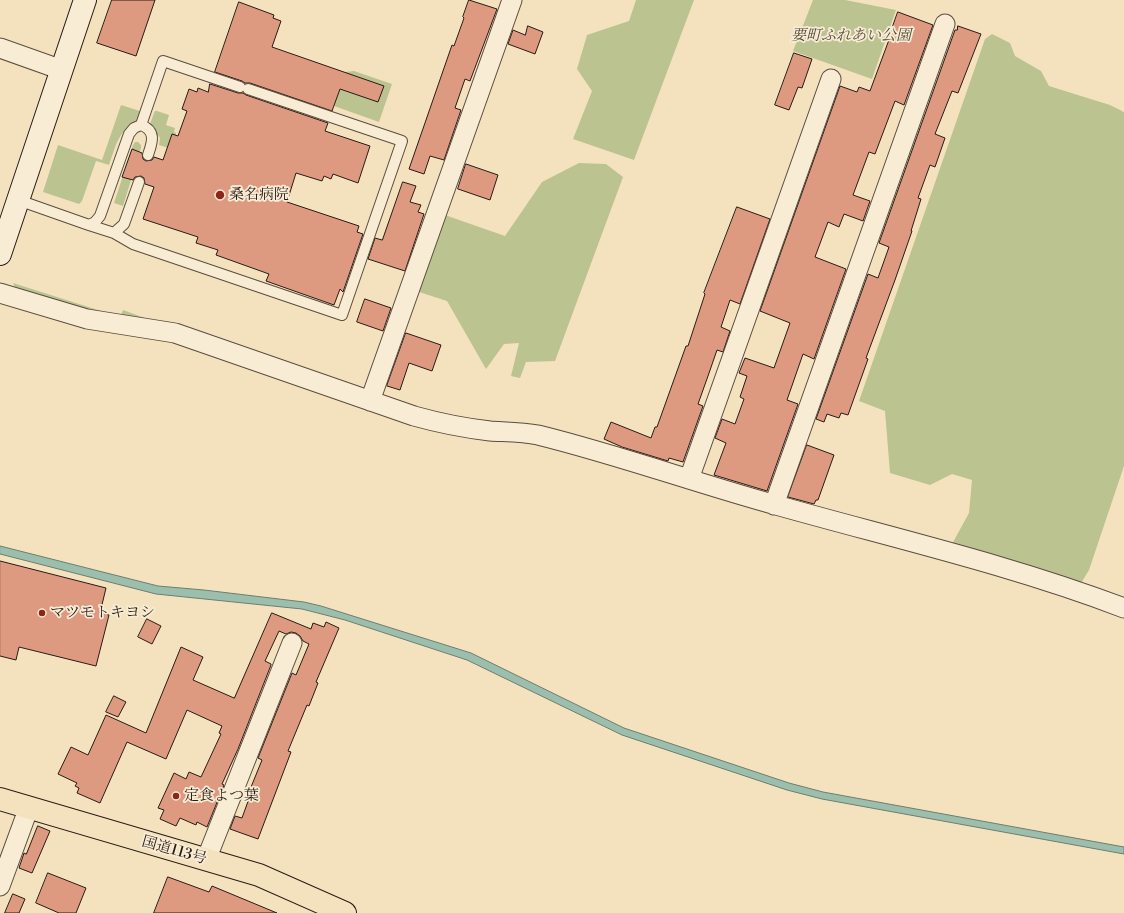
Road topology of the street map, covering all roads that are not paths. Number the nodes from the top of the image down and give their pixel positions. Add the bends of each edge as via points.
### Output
1 (85, 0) edge
2 (512, 0) edge
3 (945, 24) dead end
4 (0, 48) edge
5 (62, 70) junction
6 (831, 79) dead end
7 (141, 125) junction
8 (148, 155) dead end
9 (139, 182) dead end
10 (18, 200) junction
11 (89, 224) junction
12 (114, 233) junction
13 (0, 254) edge
14 (0, 293) edge
15 (370, 402) junction
16 (689, 479) junction
17 (774, 505) junction
18 (1124, 608) edge
19 (292, 642) dead end
20 (0, 799) edge
21 (29, 807) junction
22 (206, 860) junction
23 (0, 886) edge
24 (345, 913) edge

1 - 5 street
2 - 15 street
3 - 17 street
4 - 5 street
5 - 10 street
6 - 16 street
7 - 8 lane via 147,128 152,136 153,142
7 - 11 lane via 129,134 100,216
7 - 12 lane via 163,61 402,140 342,315 133,244
9 - 12 lane via 124,224
10 - 11 lane
10 - 13 street
11 - 12 lane
14 - 15 street via 87,319 175,333
15 - 16 street via 454,426 535,435
16 - 17 street
17 - 18 street via 993,563
19 - 22 street
20 - 21 highway, 国道113号
21 - 22 highway, 国道113号
21 - 23 street
22 - 24 highway, 国道113号 via 259,875

